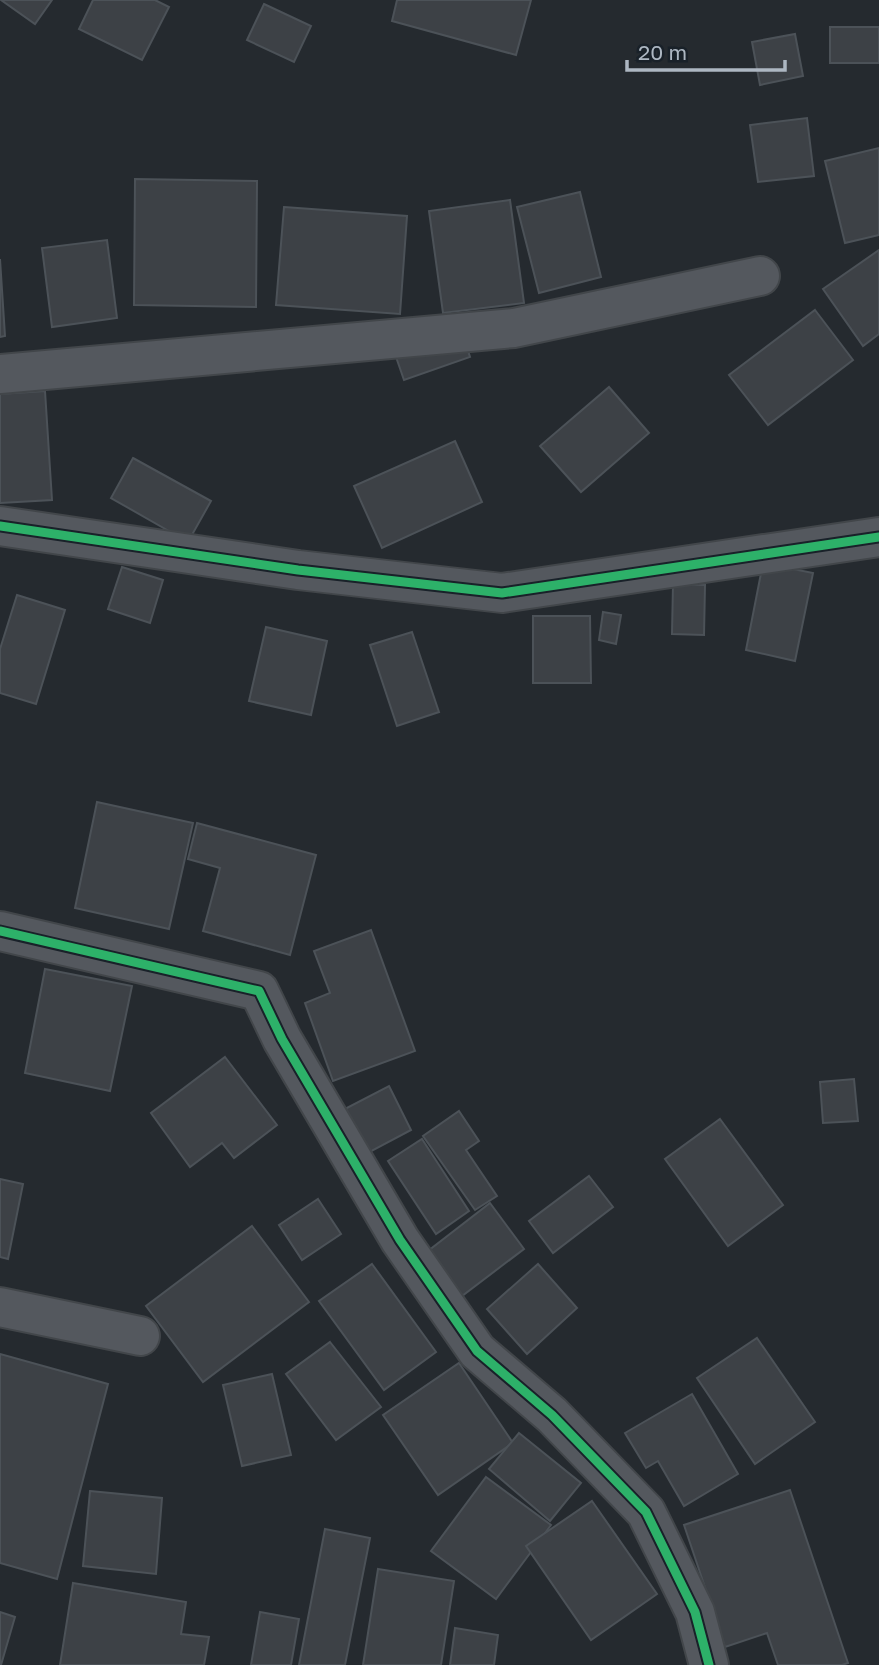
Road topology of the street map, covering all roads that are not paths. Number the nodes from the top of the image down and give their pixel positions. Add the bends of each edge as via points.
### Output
1 (760, 276) dead end
2 (0, 374) edge
3 (0, 526) edge
4 (879, 537) edge
5 (0, 931) edge
6 (0, 1307) edge
7 (140, 1336) dead end
8 (709, 1665) edge

1 - 2 street via 514,328
3 - 4 street via 298,570 502,593
5 - 8 street via 259,991 282,1039 400,1240 477,1351 552,1415 646,1512 695,1612
6 - 7 street

